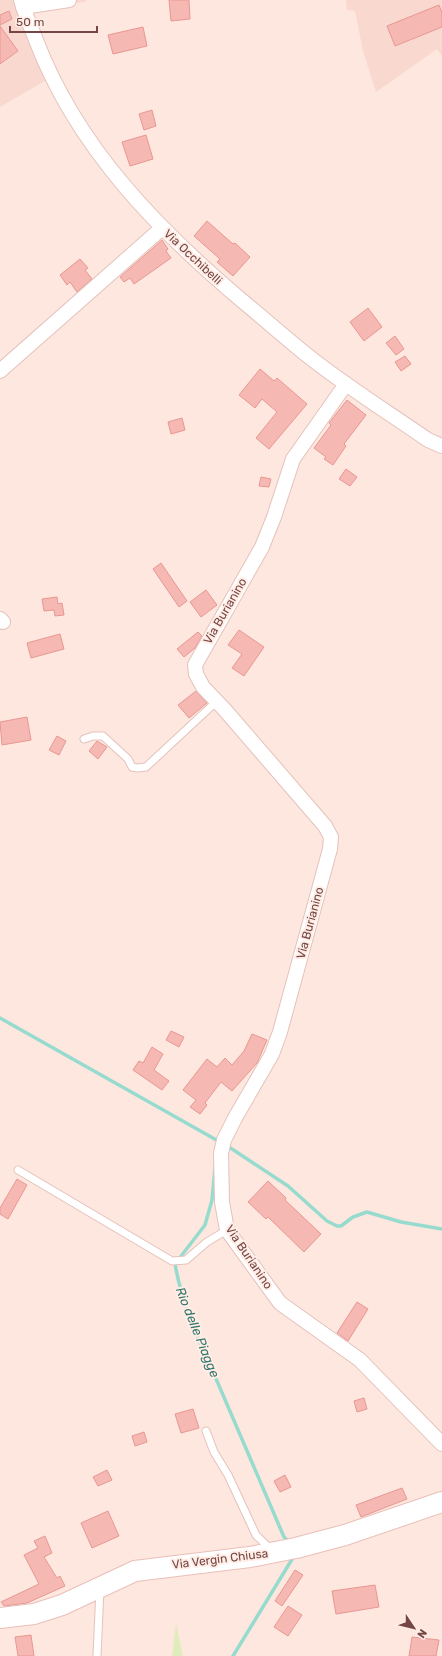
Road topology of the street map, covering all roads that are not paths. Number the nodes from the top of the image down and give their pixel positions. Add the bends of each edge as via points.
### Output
1 (69, 0) edge
2 (22, 3) edge
3 (162, 228) junction
4 (0, 371) edge
5 (346, 384) junction
6 (442, 446) edge
7 (217, 701) junction
8 (84, 739) dead end
9 (18, 1170) dead end
10 (227, 1230) junction
11 (206, 1431) dead end
12 (442, 1444) edge
13 (442, 1502) edge
14 (274, 1552) junction
15 (100, 1587) junction
16 (0, 1618) edge
17 (97, 1656) edge

1 - 2 street
2 - 3 street, Via Occhibelli via 45,64 63,100 92,146 125,188
3 - 4 street
3 - 5 street, Via Occhibelli via 227,288
5 - 6 street, Via Occhibelli via 428,440
5 - 7 street, Via Burianino via 293,459 262,547 195,665 196,674 203,687
7 - 8 lane via 146,767 132,766 103,736
7 - 10 street, Via Burianino via 325,826 331,837 330,849 280,1032 272,1054 224,1140 221,1153 222,1202
9 - 10 lane via 172,1261 186,1260 207,1242
10 - 12 street, Via Burianino via 280,1303 360,1360
11 - 14 lane via 256,1534
13 - 14 street, Via Vergin Chiusa via 345,1535
14 - 15 street, Via Vergin Chiusa via 141,1570
15 - 16 street, Via Vergin Chiusa via 48,1610
15 - 17 lane

